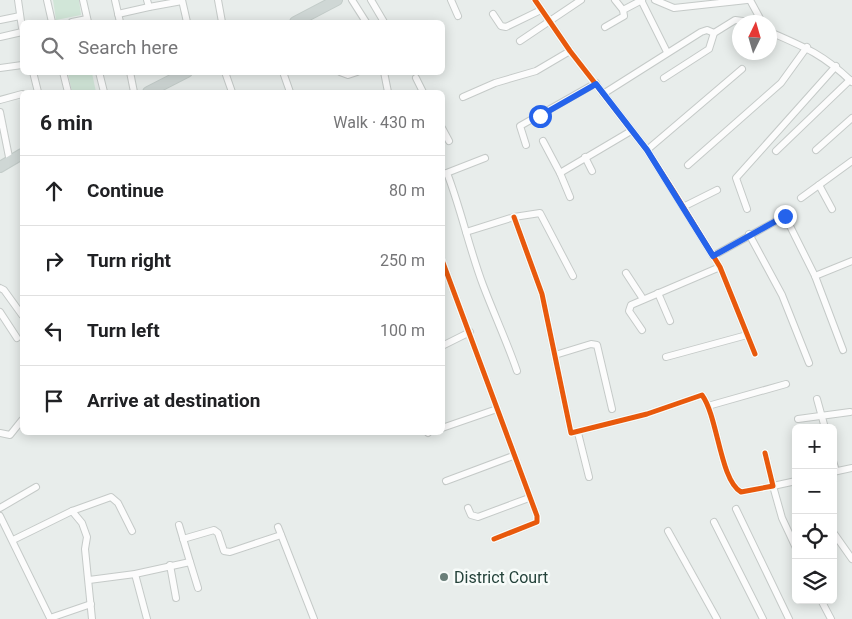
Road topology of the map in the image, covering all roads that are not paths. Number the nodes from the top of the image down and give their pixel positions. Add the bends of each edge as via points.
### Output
1 (18, 0) edge
2 (47, 0) edge
3 (83, 0) edge
4 (115, 0) edge
5 (182, 0) edge
6 (219, 0) edge
7 (337, 0) edge
8 (352, 0) edge
9 (371, 0) edge
10 (451, 0) edge
11 (535, 0) edge
12 (581, 0) edge
13 (615, 0) edge
14 (641, 0) edge
15 (656, 0) edge
16 (749, 0) edge
17 (698, 3) edge
18 (148, 4) edge
19 (541, 10) junction
20 (623, 10) junction
21 (118, 14) junction
22 (493, 14) dead end
23 (756, 15) edge
24 (20, 16) junction
25 (458, 16) dead end
26 (0, 20) edge
27 (21, 20) edge
28 (52, 20) edge
29 (87, 20) edge
30 (120, 20) edge
31 (187, 20) edge
32 (222, 20) edge
33 (304, 20) edge
34 (365, 20) edge
35 (383, 20) edge
36 (550, 22) junction
37 (732, 22) edge
38 (605, 27) dead end
39 (20, 32) edge
40 (714, 33) junction
41 (777, 35) edge
42 (0, 37) edge
43 (520, 41) dead end
44 (807, 47) junction
45 (570, 52) junction
46 (667, 52) junction
47 (20, 65) edge
48 (836, 66) junction
49 (0, 68) edge
50 (742, 69) dead end
51 (34, 75) edge
52 (64, 75) edge
53 (100, 75) edge
54 (131, 75) edge
55 (182, 75) edge
56 (226, 75) edge
57 (284, 75) edge
58 (385, 75) edge
59 (416, 78) dead end
60 (664, 78) dead end
61 (851, 81) edge
62 (596, 84) junction
63 (38, 90) edge
64 (68, 90) edge
65 (104, 90) edge
66 (134, 90) edge
67 (156, 90) edge
68 (231, 90) edge
69 (289, 90) edge
70 (388, 90) edge
71 (422, 90) edge
72 (603, 94) junction
73 (20, 95) edge
74 (463, 97) dead end
75 (0, 100) edge
76 (0, 112) edge
77 (852, 118) edge
78 (631, 131) junction
79 (445, 134) edge
80 (449, 141) dead end
81 (542, 141) dead end
82 (526, 145) dead end
83 (3, 149) edge
84 (647, 150) junction
85 (816, 150) dead end
86 (776, 151) dead end
87 (20, 155) edge
88 (585, 157) junction
89 (485, 158) dead end
90 (852, 161) edge
91 (10, 162) junction
92 (688, 165) dead end
93 (0, 167) edge
94 (592, 171) dead end
95 (560, 172) junction
96 (445, 173) edge
97 (819, 185) junction
98 (718, 190) dead end
99 (570, 197) dead end
100 (801, 198) dead end
101 (683, 207) junction
102 (747, 209) dead end
103 (832, 209) dead end
104 (514, 216) junction
105 (466, 232) junction
106 (749, 234) junction
107 (713, 256) junction
108 (852, 261) edge
109 (720, 267) junction
110 (445, 268) edge
111 (626, 273) dead end
112 (573, 276) dead end
113 (815, 276) junction
114 (0, 288) edge
115 (658, 293) junction
116 (643, 299) junction
117 (0, 312) edge
118 (20, 312) edge
119 (670, 321) dead end
120 (642, 330) dead end
121 (470, 332) junction
122 (747, 335) junction
123 (17, 338) dead end
124 (445, 344) edge
125 (843, 350) dead end
126 (755, 354) dead end
127 (555, 355) junction
128 (666, 358) dead end
129 (809, 363) dead end
130 (517, 371) dead end
131 (786, 384) dead end
132 (817, 399) dead end
133 (708, 406) junction
134 (497, 409) junction
135 (612, 409) dead end
136 (850, 412) dead end
137 (822, 416) junction
138 (798, 420) dead end
139 (20, 422) edge
140 (824, 424) edge
141 (445, 427) edge
142 (0, 433) edge
143 (578, 433) junction
144 (765, 453) dead end
145 (513, 456) junction
146 (852, 468) edge
147 (837, 471) edge
148 (589, 477) dead end
149 (446, 481) dead end
150 (792, 481) edge
151 (774, 486) junction
152 (36, 487) dead end
153 (529, 498) junction
154 (0, 508) edge
155 (468, 508) dead end
156 (736, 509) dead end
157 (72, 511) junction
158 (0, 516) edge
159 (714, 522) dead end
160 (179, 524) dead end
161 (278, 527) dead end
162 (132, 531) dead end
163 (668, 531) dead end
164 (281, 535) junction
165 (837, 538) edge
166 (183, 539) junction
167 (494, 539) dead end
168 (792, 539) edge
169 (13, 540) junction
170 (852, 559) edge
171 (190, 562) junction
172 (170, 566) junction
173 (135, 574) junction
174 (89, 580) junction
175 (198, 588) dead end
176 (176, 598) dead end
177 (91, 604) junction
178 (823, 604) edge
179 (92, 619) edge
180 (147, 619) edge
181 (314, 619) edge
182 (717, 619) edge
183 (762, 619) edge
184 (789, 619) edge
185 (831, 619) edge

1 - 24 street
2 - 28 street
3 - 29 street
4 - 21 street
5 - 18 street
5 - 31 street
6 - 32 street
7 - 33 main road
8 - 34 street
9 - 35 street
10 - 25 street
11 - 19 street
12 - 36 street
13 - 20 street
14 - 20 street
14 - 46 street
15 - 17 street via 674,8
16 - 17 street
16 - 23 street
18 - 21 street
19 - 22 street via 506,27 501,26
19 - 36 street
20 - 38 street via 623,17
21 - 30 street
24 - 26 street
24 - 27 street
36 - 43 street
36 - 45 street
37 - 40 street
39 - 42 street
40 - 46 street via 701,32
40 - 60 street via 709,49
41 - 44 street
44 - 48 street
44 - 92 street via 781,83
45 - 62 street
45 - 74 street via 536,72
46 - 72 street
47 - 49 street
48 - 61 street
48 - 102 street via 736,178
50 - 84 street
51 - 63 street
52 - 64 street
53 - 65 street
54 - 66 street
55 - 67 main road
56 - 68 street
57 - 69 street
58 - 70 street
59 - 71 street
61 - 86 street
62 - 72 street
62 - 82 street via 520,126
72 - 78 street
73 - 75 street
76 - 83 street
77 - 85 street
78 - 84 street
78 - 88 street
79 - 80 street
81 - 95 street
83 - 91 street
84 - 101 street
87 - 91 main road
88 - 94 street
88 - 95 street
89 - 96 street
90 - 97 street
91 - 93 main road
95 - 99 street
96 - 105 street via 460,207
97 - 100 street
97 - 103 street
98 - 101 street
101 - 107 street
104 - 105 street
104 - 112 street via 542,215
104 - 127 street via 542,294
105 - 130 street
106 - 107 street
106 - 113 street via 785,216
106 - 129 street via 782,295
107 - 109 street
108 - 113 street
109 - 115 street
109 - 122 street
110 - 121 street
111 - 116 street
113 - 125 street
114 - 118 street
115 - 116 street
115 - 119 street
116 - 120 street via 628,308
117 - 123 street
121 - 124 street
121 - 134 street
122 - 126 street
122 - 128 street
127 - 135 street via 590,344 597,345
127 - 143 street via 569,431
131 - 133 street
132 - 137 street
133 - 143 street via 702,395 697,395 647,414
133 - 151 street via 736,489 741,492
134 - 141 street
134 - 145 street
136 - 137 street
137 - 138 street
137 - 140 street
139 - 142 street via 10,435
143 - 148 street
144 - 151 street
145 - 149 street
145 - 153 street
146 - 147 street
150 - 151 street
151 - 168 street via 782,518
152 - 154 street
153 - 155 street via 476,517
153 - 167 street via 537,522
156 - 184 street
157 - 162 street via 111,497 118,503
157 - 169 street
157 - 174 street via 86,531
158 - 169 street
159 - 183 street
160 - 166 street
161 - 164 street
163 - 182 street
164 - 166 street via 230,552 224,550 214,530
164 - 181 street
165 - 170 street
166 - 171 street
169 - 177 street via 50,618
171 - 172 street
171 - 175 street
172 - 173 street
172 - 176 street
173 - 174 street
173 - 180 street
174 - 177 street
177 - 179 street
178 - 185 street

